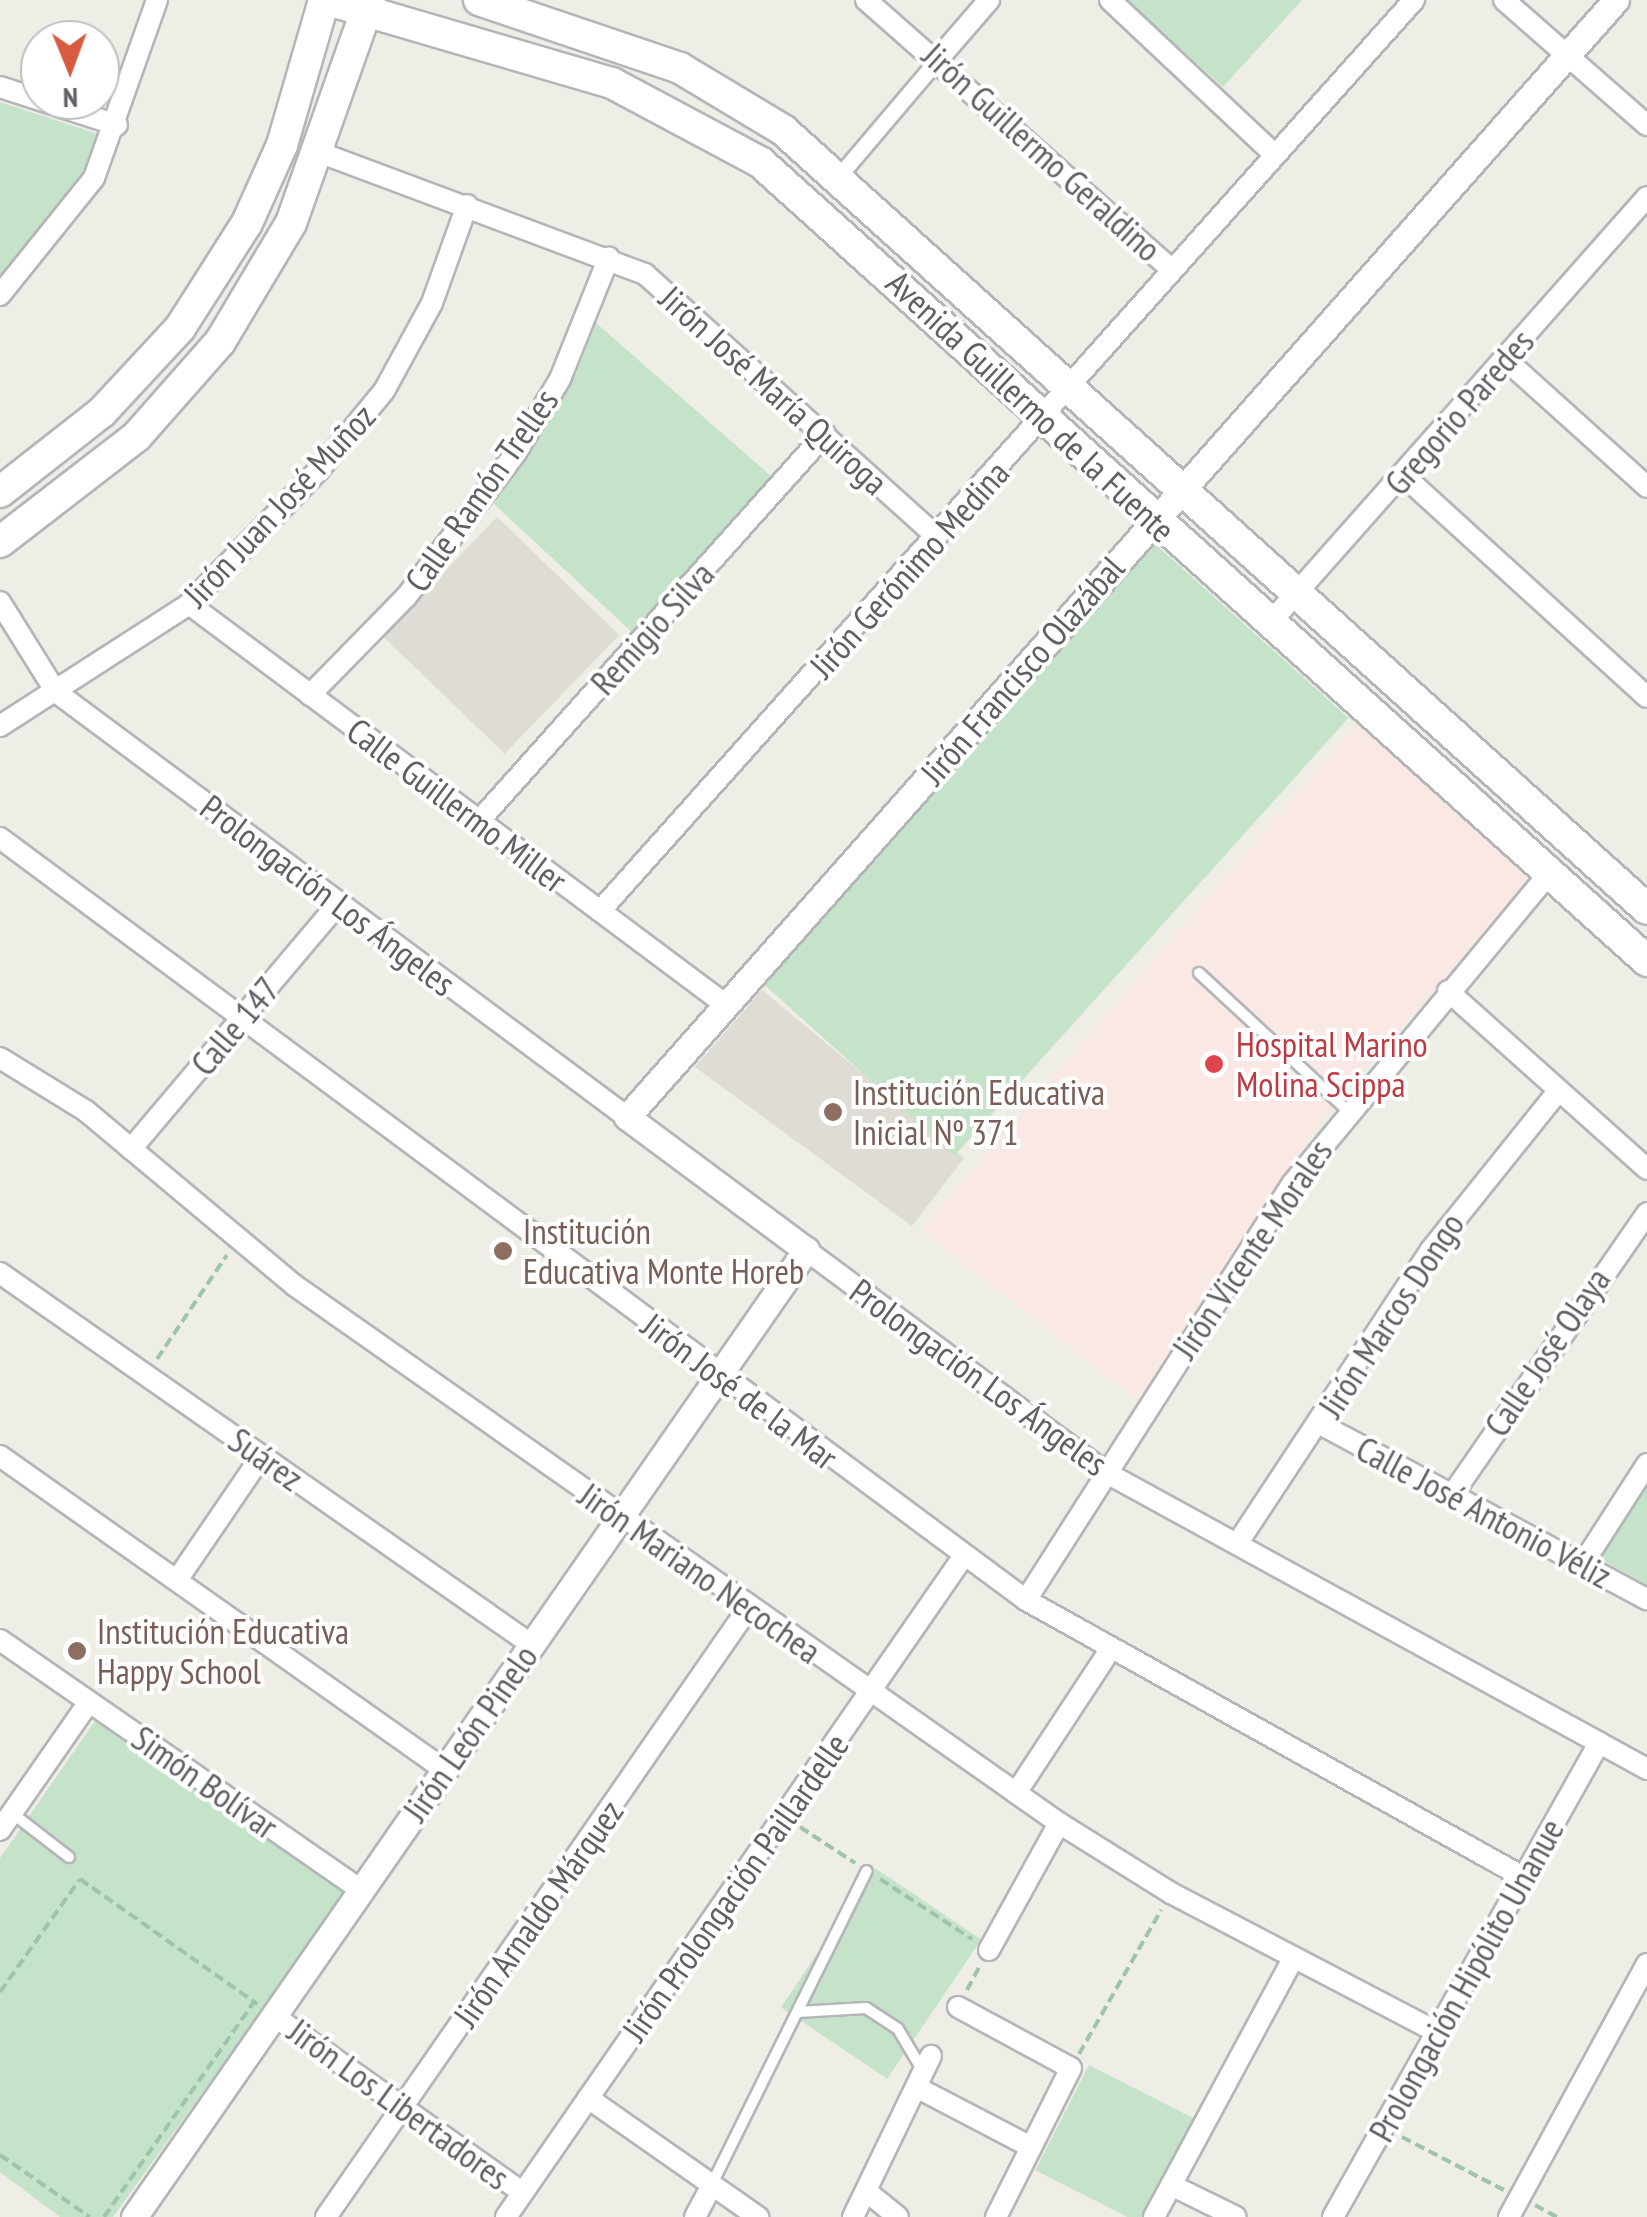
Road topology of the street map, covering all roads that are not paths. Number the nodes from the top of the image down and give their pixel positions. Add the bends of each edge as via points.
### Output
1 (157, 0) edge
2 (326, 0) edge
3 (479, 0) edge
4 (866, 0) edge
5 (988, 0) edge
6 (1110, 0) edge
7 (1414, 0) edge
8 (1504, 0) edge
9 (1616, 0) edge
10 (368, 4) edge
11 (939, 58) junction
12 (1567, 60) junction
13 (0, 87) edge
14 (1647, 125) edge
15 (117, 126) junction
16 (321, 153) junction
17 (1273, 153) junction
18 (838, 178) junction
19 (1647, 197) edge
20 (467, 206) junction
21 (609, 257) junction
22 (1169, 267) junction
23 (0, 296) edge
24 (1505, 360) junction
25 (1070, 390) junction
26 (1044, 419) junction
27 (825, 434) junction
28 (1404, 476) junction
29 (1647, 487) edge
30 (1178, 490) junction
31 (0, 492) edge
32 (1154, 520) junction
33 (937, 537) junction
34 (0, 542) edge
35 (1295, 595) junction
36 (0, 602) edge
37 (189, 604) junction
38 (1269, 624) junction
39 (56, 692) junction
40 (310, 695) junction
41 (1647, 697) edge
42 (0, 726) edge
43 (479, 821) junction
44 (0, 838) edge
45 (1548, 874) junction
46 (338, 902) junction
47 (1647, 910) edge
48 (600, 911) junction
49 (1647, 961) edge
50 (1199, 974) dead end
51 (1448, 991) junction
52 (726, 1006) junction
53 (242, 1019) junction
54 (0, 1058) edge
55 (1556, 1094) junction
56 (1347, 1110) junction
57 (627, 1117) junction
58 (131, 1149) junction
59 (1647, 1169) edge
60 (1647, 1213) edge
61 (806, 1250) junction
62 (0, 1273) edge
63 (719, 1375) junction
64 (1320, 1424) junction
65 (0, 1456) edge
66 (262, 1456) junction
67 (1647, 1464) edge
68 (1105, 1472) junction
69 (1452, 1495) junction
70 (620, 1518) junction
71 (1237, 1544) junction
72 (963, 1557) junction
73 (1582, 1565) junction
74 (176, 1580) junction
75 (1647, 1599) edge
76 (1026, 1600) junction
77 (749, 1607) junction
78 (0, 1640) edge
79 (532, 1645) junction
80 (1110, 1650) junction
81 (870, 1692) junction
82 (89, 1702) junction
83 (1599, 1743) junction
84 (1647, 1769) edge
85 (446, 1770) junction
86 (1016, 1793) junction
87 (6, 1822) edge
88 (1059, 1823) junction
89 (70, 1857) dead end
90 (868, 1871) road end
91 (1523, 1877) junction
92 (362, 1890) junction
93 (989, 1950) road end
94 (1294, 1957) junction
95 (1647, 1964) edge
96 (958, 2007) dead end
97 (798, 2012) junction
98 (274, 2016) junction
99 (1437, 2032) junction
100 (923, 2071) junction
101 (588, 2098) junction
102 (403, 2108) junction
103 (1031, 2147) junction
104 (1172, 2184) junction
105 (712, 2185) junction
106 (866, 2191) junction
107 (523, 2193) junction
108 (1513, 2210) edge
109 (134, 2217) edge
110 (326, 2217) edge
111 (506, 2217) edge
112 (695, 2217) edge
113 (758, 2217) edge
114 (853, 2217) edge
115 (898, 2217) edge
116 (996, 2217) edge
117 (1154, 2217) edge
118 (1236, 2217) edge
119 (1333, 2217) edge

1 - 15 street
2 - 10 main road, Avenida Guillermo de la Fuente
2 - 31 main road via 282,145 247,222 180,328 102,412
3 - 18 main road, Avenida Guillermo de la Fuente via 680,68 783,130
4 - 11 street, Jirón Guillermo Geraldino
5 - 11 street
6 - 17 street
7 - 17 street, Jirón Gerónimo Medina
8 - 12 street
9 - 12 street, Jirón Francisco Olazábal
10 - 16 main road
10 - 26 main road, Avenida Guillermo de la Fuente via 612,83 714,130 809,202
11 - 18 street
11 - 22 street, Jirón Guillermo Geraldino
12 - 14 street
12 - 30 street, Jirón Francisco Olazábal
13 - 15 street
15 - 23 street via 61,230
16 - 20 street, Jirón José María Quiroga
16 - 34 main road via 261,280 184,388 73,491
17 - 22 street, Jirón Gerónimo Medina
18 - 25 main road, Avenida Guillermo de la Fuente
19 - 24 street, Gregorio Paredes
20 - 21 street, Jirón José María Quiroga
20 - 37 street, Jirón Juan José Muñoz via 432,303 384,391
21 - 27 street, Jirón José María Quiroga via 695,314
21 - 40 street, Calle Ramón Trelles via 560,380 516,454 406,597
22 - 25 street, Jirón Gerónimo Medina
24 - 28 street, Gregorio Paredes
24 - 29 street
25 - 26 street, Jirón Gerónimo Medina
25 - 30 main road, Avenida Guillermo de la Fuente
26 - 32 main road, Avenida Guillermo de la Fuente
26 - 33 street, Jirón Gerónimo Medina
27 - 33 street, Jirón José María Quiroga
27 - 43 street, Remigio Silva
28 - 35 street, Gregorio Paredes
28 - 41 street
30 - 32 street, Jirón Francisco Olazábal
30 - 35 main road, Avenida Guillermo de la Fuente
32 - 38 main road, Avenida Guillermo de la Fuente
32 - 52 street, Jirón Francisco Olazábal
33 - 48 street, Jirón Gerónimo Medina
35 - 38 street, Gregorio Paredes
35 - 47 main road, Avenida Guillermo de la Fuente
36 - 39 street, Prolongación Los Ángeles
37 - 39 street, Jirón Juan José Muñoz
37 - 40 street, Calle Guillermo Miller
38 - 45 main road, Avenida Guillermo de la Fuente
39 - 42 street, Jirón Juan José Muñoz
39 - 46 street, Prolongación Los Ángeles
40 - 43 street, Calle Guillermo Miller
43 - 48 street, Calle Guillermo Miller
44 - 53 street, Jirón José de la Mar
45 - 49 main road, Avenida Guillermo de la Fuente
45 - 51 street, Jirón Vicente Morales
46 - 53 street, Calle 147
46 - 57 street, Prolongación Los Ángeles
48 - 52 street, Calle Guillermo Miller
50 - 56 lane
51 - 55 street
51 - 56 street, Jirón Vicente Morales
52 - 57 street, Jirón Francisco Olazábal
53 - 58 street, Calle 147
53 - 63 street, Jirón José de la Mar
54 - 58 street, Jirón Mariano Necochea
55 - 59 street
55 - 64 street, Jirón Marcos Dongo via 1473,1190
56 - 68 street, Jirón Vicente Morales
57 - 61 street, Prolongación Los Ángeles
58 - 70 street, Jirón Mariano Necochea via 238,1238
60 - 69 street, Calle José Olaya
61 - 63 street, Jirón León Pinelo
61 - 68 street, Prolongación Los Ángeles
62 - 66 street, Suárez
63 - 70 street, Jirón León Pinelo
63 - 72 street, Jirón José de la Mar
64 - 69 street, Calle José Antonio Véliz
64 - 71 street, Jirón Marcos Dongo
65 - 74 street
66 - 74 street
66 - 79 street, Suárez
67 - 73 street
68 - 71 street, Prolongación Los Ángeles
68 - 76 street, Jirón Vicente Morales
69 - 73 street, Calle José Antonio Véliz
70 - 77 street, Jirón Mariano Necochea
70 - 79 street, Jirón León Pinelo
71 - 83 street, Prolongación Los Ángeles
72 - 76 street, Jirón José de la Mar
72 - 81 street, Jirón Prolongación Paillardelle
73 - 75 street, Calle José Antonio Véliz
74 - 85 street
76 - 80 street, Jirón José de la Mar
77 - 81 street, Jirón Mariano Necochea
77 - 102 street, Jirón Arnaldo Márquez
78 - 82 street, Simón Bolívar
79 - 85 street, Jirón León Pinelo
80 - 86 street
80 - 91 street, Jirón José de la Mar
81 - 86 street, Jirón Mariano Necochea
81 - 101 street, Jirón Prolongación Paillardelle
82 - 87 street
82 - 92 street, Simón Bolívar
83 - 84 street, Prolongación Los Ángeles
83 - 91 street, Prolongación Hipólito Unanue
85 - 92 street, Jirón León Pinelo
86 - 88 street, Jirón Mariano Necochea
87 - 89 lane
88 - 93 street
88 - 94 street, Jirón Mariano Necochea via 1171,1893
90 - 97 lane
91 - 99 street, Prolongación Hipólito Unanue
92 - 98 street, Jirón León Pinelo
94 - 99 street, Jirón Mariano Necochea
94 - 104 street
95 - 108 street
96 - 103 street via 1071,2068
97 - 100 lane via 866,2008 898,2029
97 - 105 lane
98 - 102 street, Jirón Los Libertadores
98 - 109 street, Jirón León Pinelo
99 - 119 street, Prolongación Hipólito Unanue
100 - 103 street
100 - 106 street
101 - 105 street
101 - 107 street, Jirón Prolongación Paillardelle
102 - 107 street, Jirón Los Libertadores
102 - 110 street, Jirón Arnaldo Márquez
103 - 116 street
104 - 117 street
104 - 118 street
105 - 112 street
105 - 113 street
106 - 114 street
106 - 115 street
107 - 111 street, Jirón Prolongación Paillardelle

